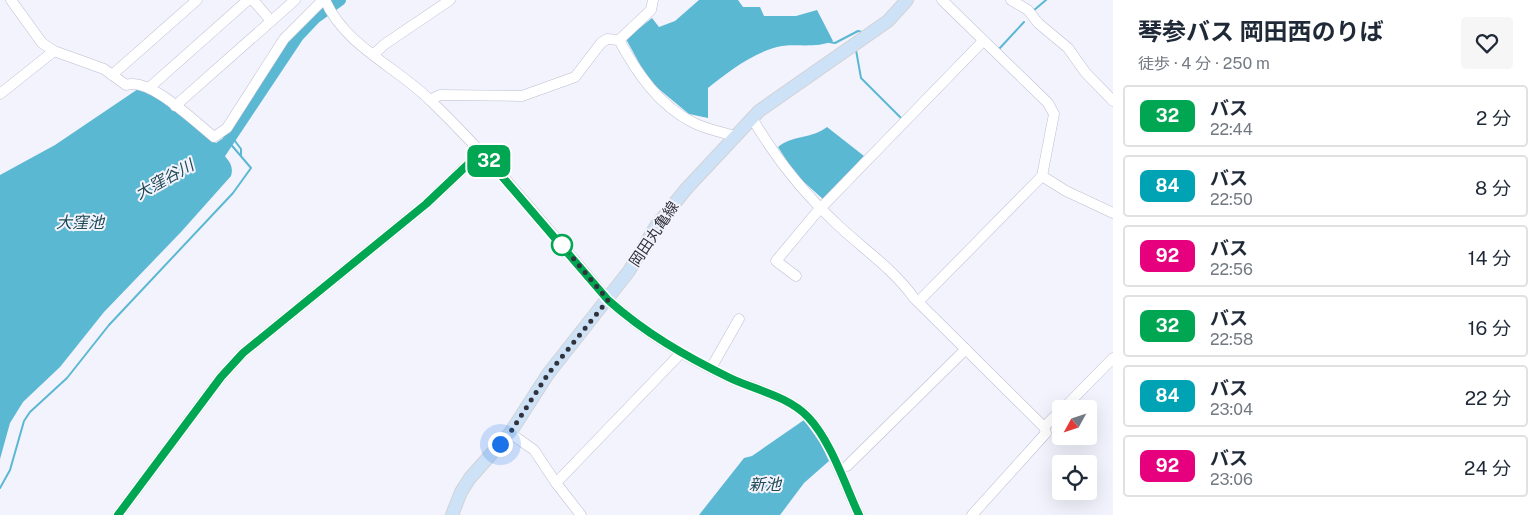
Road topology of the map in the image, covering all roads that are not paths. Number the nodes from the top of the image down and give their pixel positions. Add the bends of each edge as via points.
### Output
1 (11, 0) edge
2 (197, 0) edge
3 (248, 0) edge
4 (253, 0) edge
5 (295, 0) edge
6 (450, 0) edge
7 (653, 0) edge
8 (907, 0) edge
9 (942, 0) edge
10 (1011, 0) edge
11 (326, 3) edge
12 (271, 21) junction
13 (619, 40) junction
14 (983, 41) junction
15 (54, 50) junction
16 (374, 54) junction
17 (112, 75) junction
18 (150, 87) junction
19 (0, 94) edge
20 (430, 100) junction
21 (1113, 101) edge
22 (175, 106) junction
23 (752, 118) junction
24 (734, 136) junction
25 (481, 152) junction
26 (1042, 176) junction
27 (821, 208) junction
28 (1113, 213) edge
29 (796, 276) dead end
30 (608, 300) junction
31 (919, 301) junction
32 (739, 319) dead end
33 (966, 350) junction
34 (680, 354) junction
35 (1113, 358) edge
36 (711, 368) junction
37 (1072, 400) edge
38 (1052, 419) edge
39 (1044, 427) junction
40 (510, 433) junction
41 (846, 466) dead end
42 (556, 483) junction
43 (118, 515) edge
44 (452, 515) edge
45 (581, 515) edge
46 (859, 515) edge
47 (972, 515) edge

1 - 15 street via 40,40
2 - 17 street
3 - 18 street
4 - 12 street
5 - 12 street
6 - 16 street
7 - 13 street via 651,10
8 - 23 main road, 岡田丸亀線 via 888,21
9 - 14 street
10 - 21 street via 1028,10 1068,48
11 - 16 street via 348,35
11 - 22 street via 284,39 227,128 214,137
12 - 22 street
13 - 20 street via 607,39 601,43 575,77 522,96 440,95
13 - 24 street via 639,76 683,117
14 - 26 street via 1053,110
14 - 27 street
15 - 17 street
15 - 19 street
16 - 20 street
17 - 18 street via 126,85
18 - 22 street
20 - 25 street
23 - 24 main road, 岡田丸亀線
23 - 27 street via 770,149
24 - 30 main road, 岡田丸亀線 via 656,226
25 - 30 street
25 - 43 street via 426,204 243,353 221,377
26 - 28 street
26 - 31 street
27 - 29 street via 776,261
27 - 31 street via 900,278
30 - 34 street
30 - 40 main road, 岡田丸亀線 via 548,374
31 - 33 street
32 - 36 street
33 - 39 street
33 - 41 street
34 - 36 street
34 - 42 street
35 - 37 street
36 - 46 street via 786,402 808,416 820,432
38 - 39 street
39 - 47 street via 1046,433
40 - 42 street via 534,450
40 - 44 main road, 岡田丸亀線 via 470,478
42 - 45 street

